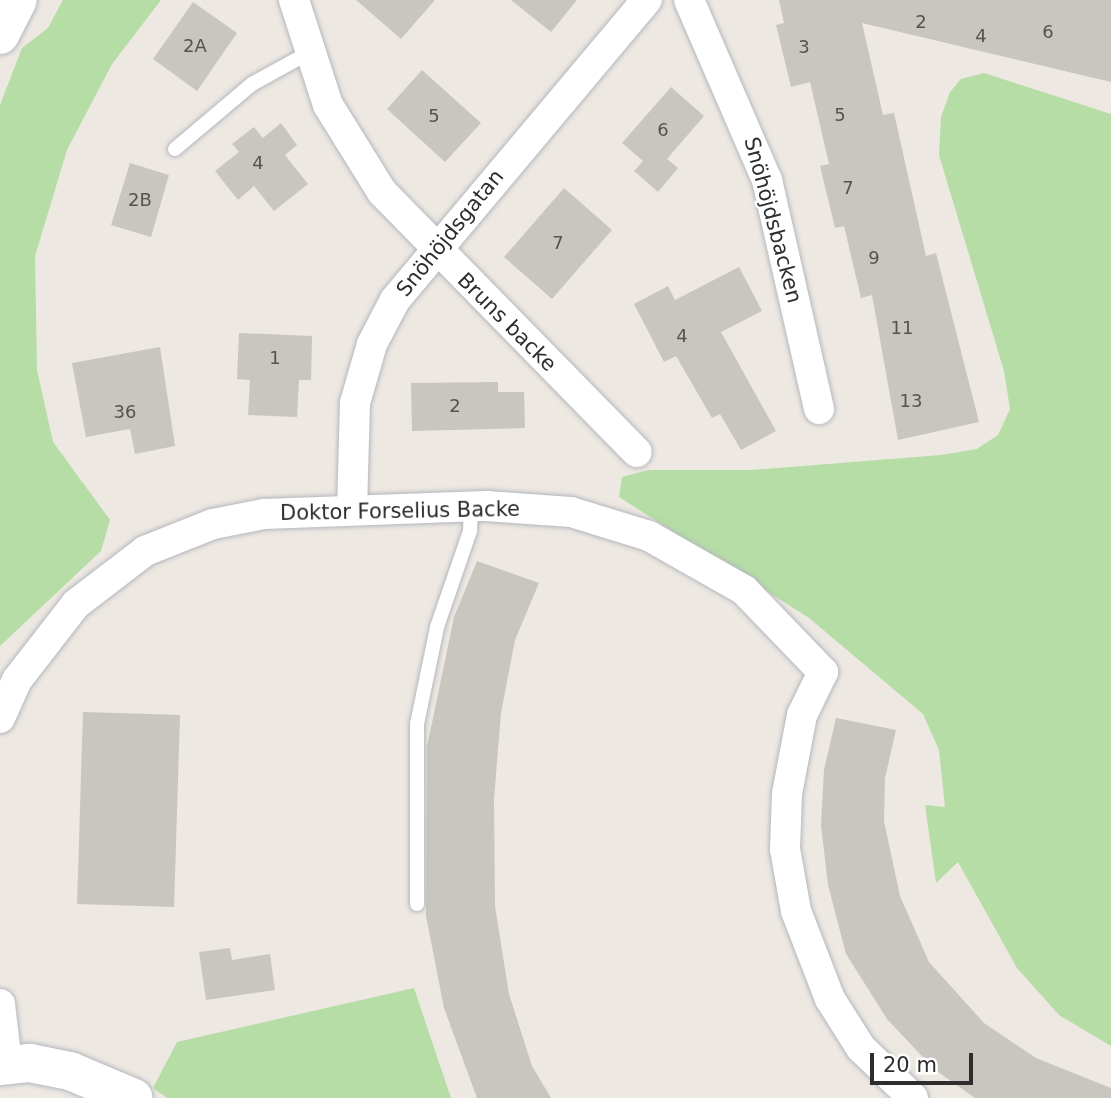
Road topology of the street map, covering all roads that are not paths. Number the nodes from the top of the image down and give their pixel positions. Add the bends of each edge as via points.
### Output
1 (18, 0) edge
2 (294, 0) edge
3 (647, 0) edge
4 (689, 0) edge
5 (0, 35) edge
6 (310, 52) junction
7 (175, 149) dead end
8 (435, 251) junction
9 (820, 409) dead end
10 (637, 452) dead end
11 (471, 506) junction
12 (352, 510) junction
13 (0, 718) edge
14 (417, 904) dead end
15 (0, 1004) edge
16 (4, 1065) edge
17 (134, 1098) edge
18 (913, 1098) edge

1 - 5 street
2 - 6 street, Bruns backe
3 - 8 street, Snöhöjdsgatan
4 - 9 street, Snöhöjdsbacken via 767,180
6 - 7 lane via 252,84
6 - 8 street, Bruns backe via 352,151
8 - 10 street, Bruns backe
8 - 12 street, Snöhöjdsgatan via 396,300 360,375 350,448
11 - 12 street, Doktor Forselius Backe
11 - 14 lane via 470,531 437,627 417,724
11 - 18 street, Doktor Forselius Backe via 607,519 684,552 744,590 823,672 802,715 787,794 785,849 796,911 830,999 854,1038
12 - 13 street, Doktor Forselius Backe via 240,517 190,530 145,551 53,628 17,680
15 - 16 street
16 - 17 street via 70,1071

